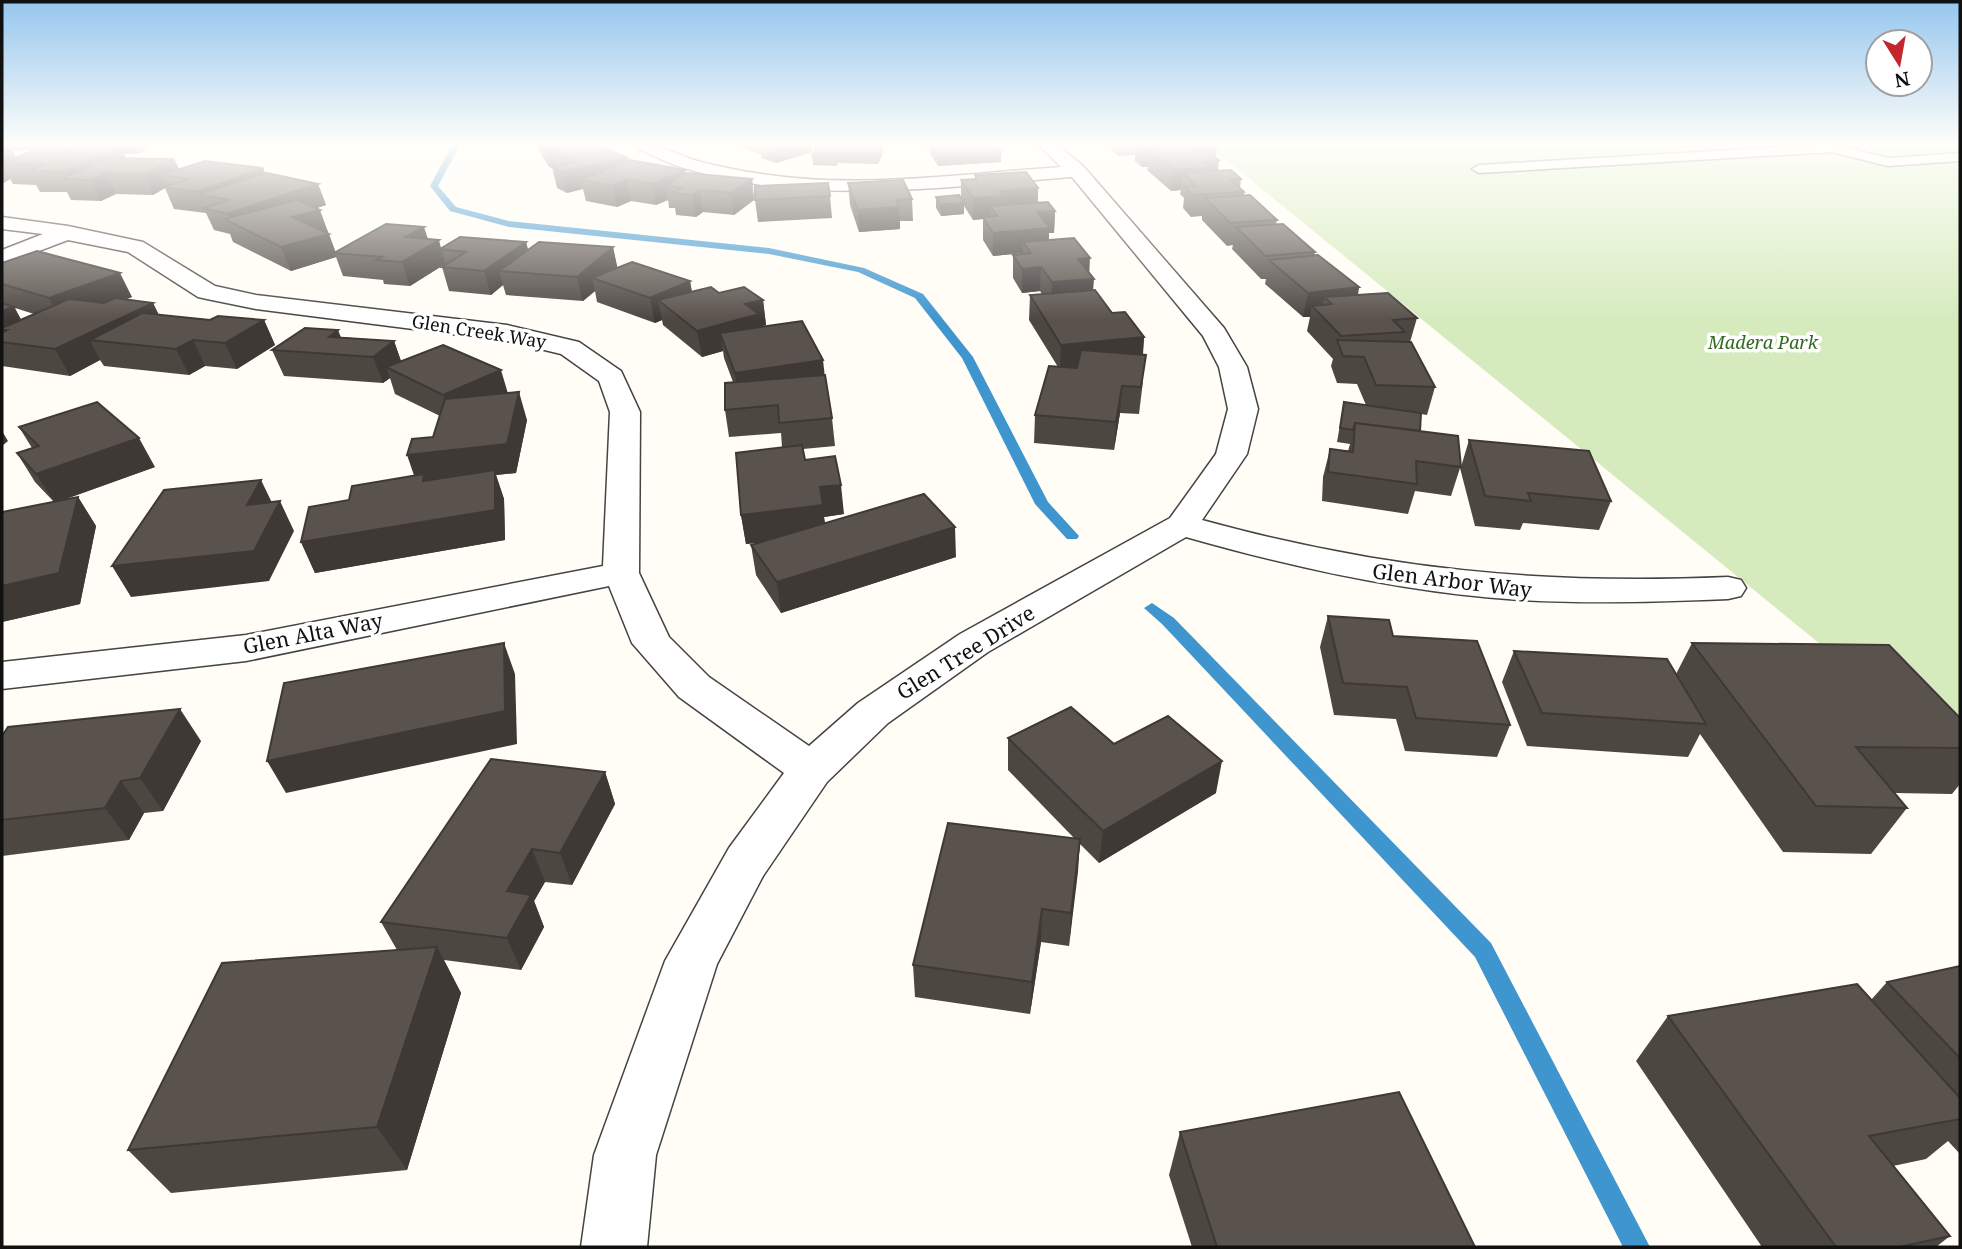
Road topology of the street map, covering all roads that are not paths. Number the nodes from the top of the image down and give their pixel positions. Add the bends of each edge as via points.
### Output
1 (1104, 203) edge
2 (2, 223) edge
3 (68, 232) junction
4 (2, 258) edge
5 (1182, 525) junction
6 (621, 573) junction
7 (1728, 588) dead end
8 (2, 675) edge
9 (811, 769) junction
10 (614, 1247) edge

1 - 5 street, Glen Tree Drive via 1215,334 1233,367 1243,409 1231,454
2 - 3 street, Glen Creek Way
3 - 4 street
3 - 6 street, Glen Creek Way via 135,247 207,292 507,333 570,348 611,377 625,412
5 - 7 street, Glen Arbor Way via 1326,564 1447,584 1649,594
5 - 9 street, Glen Tree Drive via 974,643 873,713
6 - 8 street, Glen Alta Way via 246,648
6 - 9 street, Glen Creek Way via 652,643 686,678
9 - 10 street, Glen Tree Drive via 746,862 692,961 625,1156

